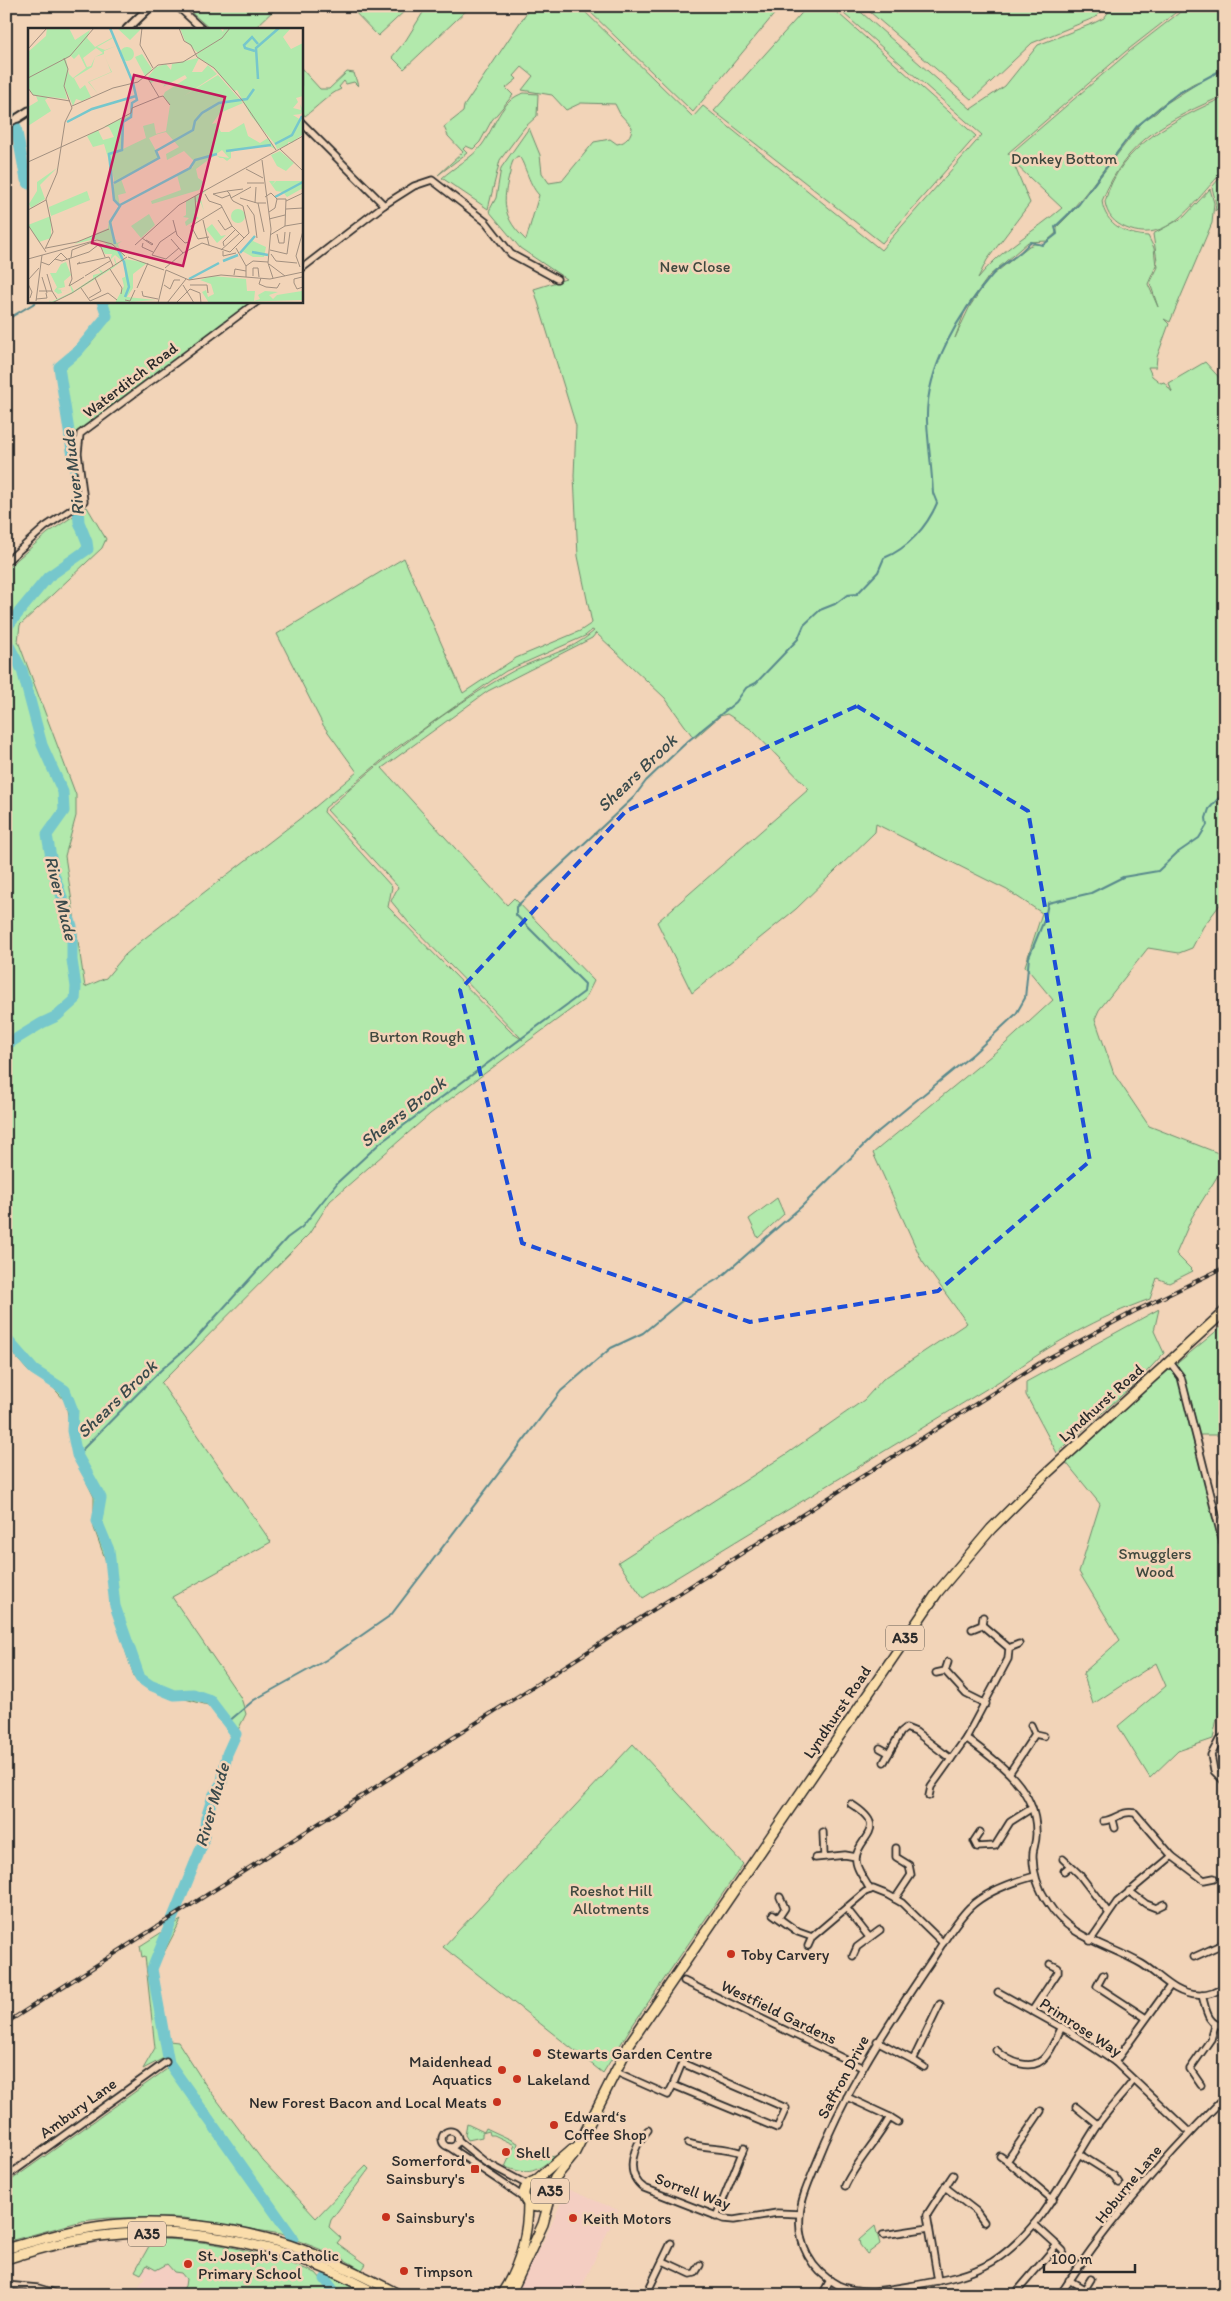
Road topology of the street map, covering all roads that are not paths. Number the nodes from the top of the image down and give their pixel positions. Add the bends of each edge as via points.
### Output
1 (151, 6) edge
2 (177, 6) edge
3 (128, 28) edge
4 (201, 28) edge
5 (28, 112) edge
6 (18, 118) joint
7 (302, 123) edge
8 (8, 124) edge
9 (384, 205) junction
10 (302, 268) edge
11 (557, 279) dead end
12 (257, 302) edge
13 (6, 562) edge
14 (1225, 1311) edge
15 (1169, 1361) junction
16 (1225, 1551) edge
17 (983, 1617) dead end
18 (982, 1625) junction
19 (972, 1629) dead end
20 (1019, 1644) dead end
21 (1009, 1648) junction
22 (948, 1662) dead end
23 (945, 1671) junction
24 (936, 1673) dead end
25 (986, 1704) junction
26 (1031, 1725) dead end
27 (1035, 1734) junction
28 (1044, 1736) dead end
29 (1225, 1736) edge
30 (966, 1738) junction
31 (880, 1748) dead end
32 (889, 1753) junction
33 (951, 1760) junction
34 (884, 1762) dead end
35 (1010, 1772) junction
36 (1225, 1782) edge
37 (929, 1796) dead end
38 (851, 1804) dead end
39 (1032, 1808) junction
40 (1113, 1820) junction
41 (1103, 1821) dead end
42 (1115, 1828) dead end
43 (823, 1832) dead end
44 (980, 1832) dead end
45 (896, 1848) dead end
46 (824, 1856) junction
47 (1172, 1856) junction
48 (856, 1857) junction
49 (896, 1857) junction
50 (815, 1858) dead end
51 (1063, 1858) dead end
52 (889, 1861) dead end
53 (1070, 1866) junction
54 (1064, 1871) dead end
55 (1035, 1876) junction
56 (1214, 1878) dead end
57 (870, 1890) junction
58 (1129, 1891) junction
59 (780, 1897) dead end
60 (895, 1899) junction
61 (1164, 1904) dead end
62 (848, 1909) junction
63 (1108, 1912) junction
64 (880, 1930) dead end
65 (812, 1937) junction
66 (869, 1937) junction
67 (1090, 1941) junction
68 (943, 1943) junction
69 (1225, 1943) edge
70 (808, 1946) dead end
71 (852, 1956) dead end
72 (1194, 1957) dead end
73 (1050, 1964) dead end
74 (1103, 1975) dead end
75 (684, 1981) dead end
76 (1170, 1986) junction
77 (1225, 1986) edge
78 (998, 1992) dead end
79 (1202, 1995) junction
80 (940, 2004) dead end
81 (1032, 2011) junction
82 (1146, 2018) junction
83 (1215, 2025) junction
84 (1225, 2026) edge
85 (1062, 2027) junction
86 (877, 2041) junction
87 (996, 2050) dead end
88 (913, 2060) junction
89 (166, 2062) dead end
90 (1115, 2062) junction
91 (924, 2066) dead end
92 (861, 2067) junction
93 (614, 2071) junction
94 (1133, 2081) junction
95 (673, 2085) junction
96 (1201, 2085) dead end
97 (846, 2097) junction
98 (1225, 2097) edge
99 (1076, 2107) dead end
100 (1041, 2111) dead end
101 (890, 2117) junction
102 (898, 2122) dead end
103 (1098, 2126) junction
104 (648, 2130) dead end
105 (1189, 2132) junction
106 (581, 2139) junction
107 (458, 2140) junction
108 (688, 2143) dead end
109 (449, 2147) junction
110 (1080, 2154) junction
111 (1000, 2156) dead end
112 (1007, 2162) junction
113 (953, 2175) dead end
114 (6, 2177) edge
115 (1119, 2183) dead end
116 (531, 2184) junction
117 (846, 2186) dead end
118 (945, 2187) junction
119 (550, 2195) junction
120 (526, 2200) junction
121 (1053, 2200) junction
122 (800, 2214) junction
123 (716, 2217) junction
124 (984, 2222) dead end
125 (1034, 2224) junction
126 (929, 2228) junction
127 (883, 2236) dead end
128 (671, 2243) dead end
129 (1057, 2245) junction
130 (6, 2249) edge
131 (1063, 2250) dead end
132 (6, 2259) edge
133 (663, 2261) junction
134 (700, 2265) dead end
135 (1090, 2278) dead end
136 (830, 2280) junction
137 (1069, 2280) junction
138 (938, 2281) junction
139 (6, 2286) edge
140 (893, 2292) edge
141 (1083, 2292) edge
142 (62, 2295) edge
143 (379, 2295) edge
144 (400, 2295) edge
145 (501, 2295) edge
146 (510, 2295) edge
147 (646, 2295) edge
148 (822, 2295) edge
149 (1014, 2295) edge
150 (1060, 2295) edge

1 - 3 street
2 - 4 street
5 - 6 street
6 - 8 street
7 - 9 street
9 - 10 street
9 - 11 street via 414,186 432,180 486,222 511,254
12 - 13 street, Waterditch Road via 80,434 78,453 84,501 46,527
14 - 15 main road, Lyndhurst Road / A35
15 - 16 street via 1181,1377
15 - 93 main road, Lyndhurst Road / A35 via 991,1529 937,1593 637,2032
17 - 18 street
18 - 19 street
18 - 21 street
20 - 21 street
21 - 25 street via 1008,1659
22 - 23 street
23 - 24 street
23 - 25 street via 966,1694
25 - 30 street
26 - 27 street
27 - 28 street
27 - 35 street
29 - 36 street via 1211,1755 1214,1771
30 - 33 street
30 - 35 street
31 - 32 street
32 - 33 street via 906,1728 916,1732
32 - 34 street
33 - 37 street via 931,1787
35 - 39 street
38 - 48 street via 871,1827
39 - 44 street via 1010,1822 995,1846 977,1847 974,1841
39 - 55 street via 1036,1827
40 - 41 street
40 - 42 street
40 - 47 street via 1125,1812 1135,1813
43 - 46 street
45 - 49 street
46 - 48 street
46 - 50 street
47 - 56 street via 1204,1880
47 - 58 street
48 - 57 street
49 - 52 street
49 - 60 street via 908,1865 911,1875
51 - 53 street
53 - 54 street
53 - 63 street
55 - 67 street via 1046,1901 1063,1923
55 - 68 street, Saffron Drive via 1005,1886 974,1905
57 - 60 street
57 - 62 street
58 - 61 street via 1157,1912
58 - 63 street
59 - 65 street via 785,1908 776,1916 798,1932
60 - 68 street
62 - 65 street
62 - 66 street
63 - 67 street
64 - 66 street
65 - 70 street
66 - 71 street
67 - 76 street via 1142,1964
68 - 86 street, Saffron Drive
69 - 72 street
73 - 81 street via 1058,1968 1058,1972
74 - 82 street via 1097,1986
75 - 92 street, Westfield Gardens
76 - 79 street via 1196,1996
76 - 82 street
77 - 79 street via 1212,1994
78 - 81 street, Primrose Way
79 - 83 street via 1207,2014
80 - 88 street
81 - 85 street, Primrose Way
82 - 90 street
83 - 84 street
83 - 96 street via 1211,2039 1190,2069
85 - 87 street via 1046,2056 1035,2063 1017,2064
85 - 90 street, Primrose Way
86 - 88 street
86 - 92 street, Saffron Drive
88 - 91 street
89 - 114 street, Ambury Lane
90 - 94 street, Primrose Way
92 - 97 street, Saffron Drive
93 - 95 street via 668,2095
93 - 106 main road, Lyndhurst Road / A35
94 - 103 street, Saffron Drive
94 - 105 street, Primrose Way
95 - 95 street via 777,2128 786,2108 682,2063
97 - 101 street
97 - 122 street, Saffron Drive via 803,2196
98 - 105 street, Hoburne Lane
99 - 103 street
100 - 112 street
101 - 102 street
101 - 117 street
103 - 110 street, Saffron Drive
104 - 123 street, Sorrell Way via 640,2139 632,2161 636,2180 651,2191
105 - 137 street, Hoburne Lane
106 - 116 main road, Lyndhurst Road / A35
106 - 119 main road, Lyndhurst Road / A35 via 573,2156 555,2178
107 - 109 street
107 - 109 street via 453,2132 444,2134 442,2142
107 - 116 street via 480,2158
108 - 123 street via 743,2151
109 - 120 street
110 - 115 street via 1114,2176
110 - 121 street, Saffron Drive
111 - 112 street
112 - 121 street
113 - 118 street
116 - 119 main road, A35 via 545,2184
116 - 120 main road, A35
118 - 124 street via 976,2211
118 - 126 street via 927,2212
119 - 120 main road, A35 via 540,2207
119 - 146 main road, Lyndhurst Road / A35 via 543,2224
120 - 145 main road, A35 via 526,2233 517,2263
121 - 125 street, Saffron Drive
122 - 123 street, Sorrell Way via 777,2213 734,2220
122 - 136 street, Saffron Drive via 800,2233 806,2252 818,2272
125 - 129 street
125 - 138 street, Saffron Drive via 991,2262 971,2272
126 - 127 street
126 - 138 street
128 - 133 street
129 - 131 street
129 - 149 street
130 - 144 main road, A35 via 46,2237 110,2225 160,2224 209,2228 289,2245 333,2262
132 - 143 main road, A35 via 46,2246 110,2234 208,2238 288,2255 331,2271
133 - 134 street via 691,2274
133 - 147 street
135 - 141 street
136 - 140 street, Saffron Drive via 854,2289
136 - 148 street
137 - 141 street
137 - 150 street, Hoburne Lane
138 - 140 street, Saffron Drive
139 - 142 street via 38,2288

